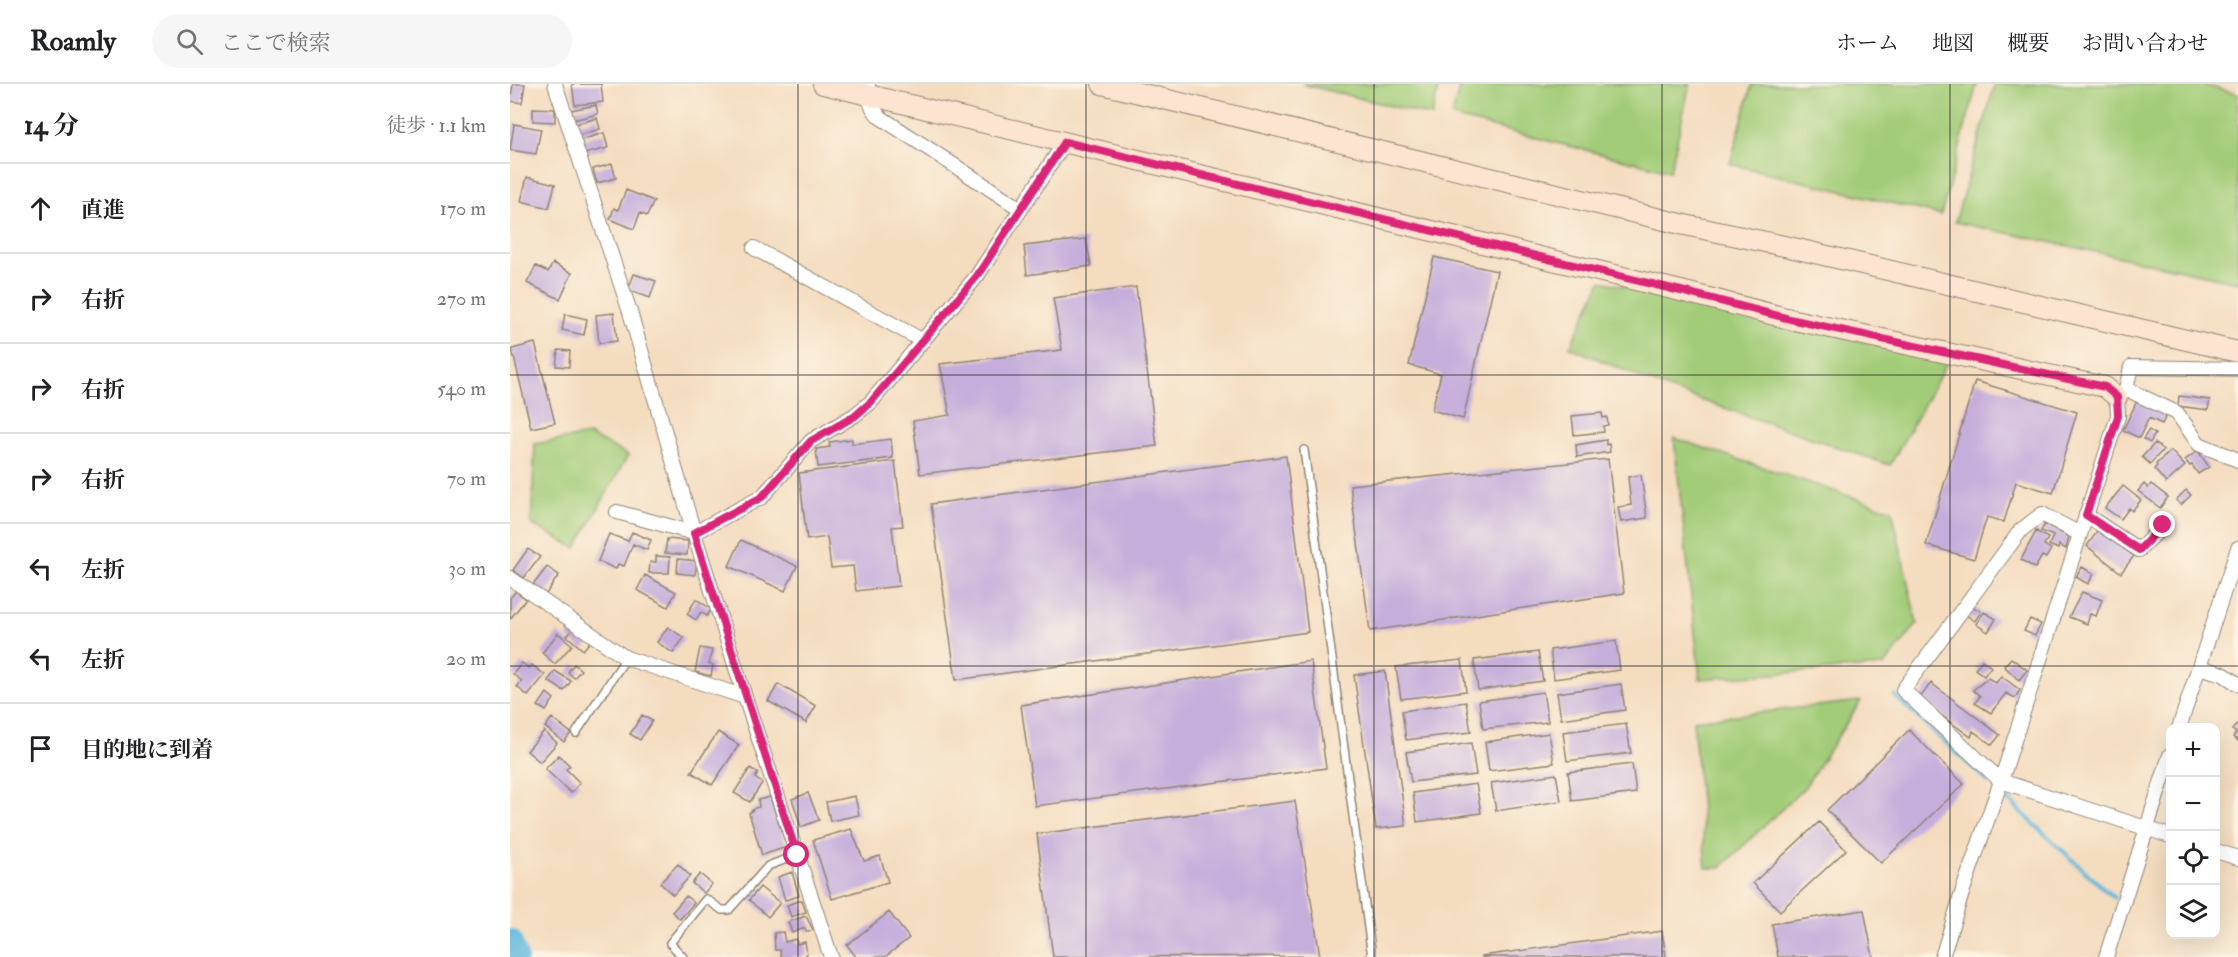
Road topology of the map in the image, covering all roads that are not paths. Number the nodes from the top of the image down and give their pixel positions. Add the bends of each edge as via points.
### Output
1 (555, 84) edge
2 (823, 84) edge
3 (1102, 84) edge
4 (868, 89) edge
5 (1065, 142) junction
6 (1021, 210) junction
7 (754, 248) dead end
8 (923, 340) junction
9 (2238, 352) edge
10 (2238, 369) edge
11 (2122, 393) junction
12 (1304, 450) dead end
13 (2238, 460) edge
14 (617, 512) dead end
15 (2086, 515) junction
16 (2163, 525) dead end
17 (694, 533) junction
18 (2080, 534) junction
19 (2238, 548) edge
20 (510, 578) edge
21 (626, 658) junction
22 (2199, 667) junction
23 (2238, 684) edge
24 (745, 697) junction
25 (2181, 723) edge
26 (576, 733) dead end
27 (2166, 767) edge
28 (2001, 781) junction
29 (2146, 829) junction
30 (2166, 835) edge
31 (2220, 852) edge
32 (797, 855) junction
33 (2238, 858) edge
34 (683, 957) edge
35 (831, 957) edge
36 (1372, 957) edge
37 (1942, 957) edge
38 (2106, 957) edge

1 - 17 street via 630,312
2 - 4 street
3 - 9 street via 1685,225
4 - 5 street
4 - 6 street via 871,108 880,117
5 - 6 street
5 - 11 street via 1794,320
6 - 8 street via 977,276
7 - 8 street
8 - 17 street via 871,402 855,416 811,441 762,497
10 - 11 street via 2131,367
11 - 13 street via 2177,413 2199,444
11 - 15 street
12 - 36 lane
14 - 17 street
15 - 16 street via 2139,550
15 - 18 street
17 - 24 street
18 - 28 street
18 - 28 street via 2042,514 2021,530 1903,690
19 - 22 street
20 - 21 street
21 - 24 street
21 - 26 lane
22 - 23 street via 2223,674
22 - 25 street
24 - 32 street
27 - 29 street
28 - 29 street
28 - 37 street
29 - 30 street
29 - 38 street
31 - 33 street
32 - 34 lane via 768,866 729,910 722,910 706,899 670,943
32 - 35 street

